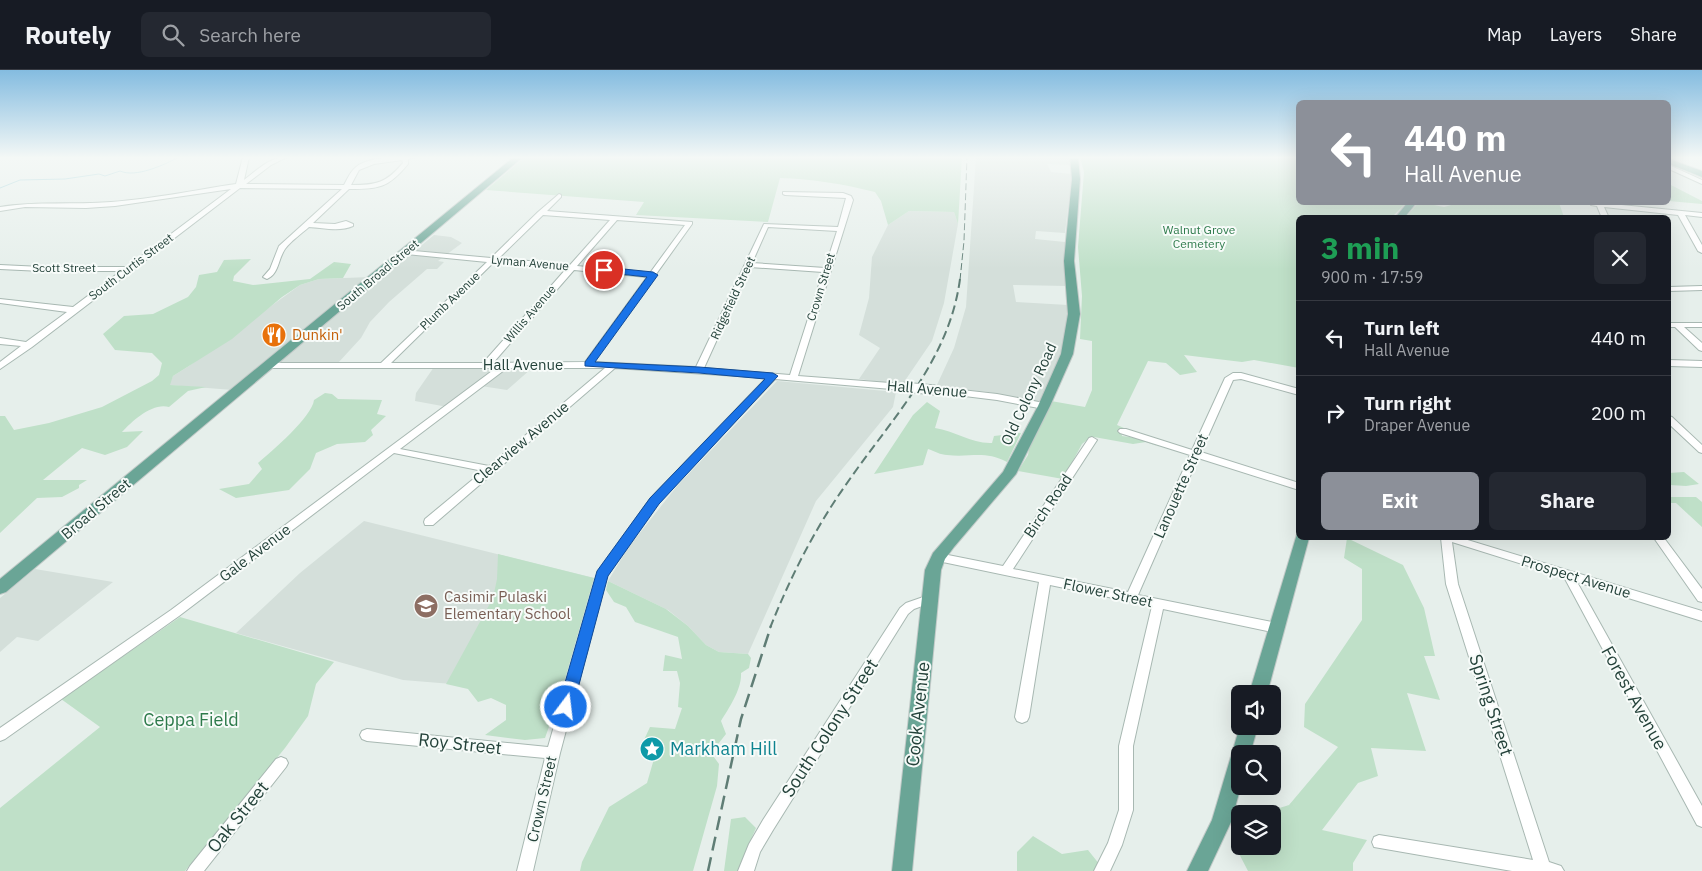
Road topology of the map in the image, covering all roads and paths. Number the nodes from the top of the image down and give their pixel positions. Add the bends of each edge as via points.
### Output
1 (181, 194) edge
2 (228, 194) edge
3 (338, 194) edge
4 (475, 194) edge
5 (807, 194) edge
6 (1075, 194) edge
7 (559, 196) dead end
8 (1410, 205) edge
9 (1606, 205) edge
10 (0, 209) edge
11 (1680, 212) junction
12 (540, 213) junction
13 (1402, 215) edge
14 (1702, 215) edge
15 (615, 218) junction
16 (306, 225) junction
17 (337, 226) dead end
18 (840, 229) junction
19 (1702, 251) edge
20 (406, 252) junction
21 (493, 259) junction
22 (748, 265) junction
23 (0, 267) edge
24 (572, 267) junction
25 (128, 268) junction
26 (827, 270) junction
27 (653, 275) junction
28 (267, 277) dead end
29 (1702, 288) edge
30 (1671, 289) edge
31 (0, 301) edge
32 (74, 310) junction
33 (1673, 325) edge
34 (1702, 325) edge
35 (0, 341) edge
36 (29, 345) junction
37 (1702, 348) edge
38 (1671, 362) edge
39 (588, 364) junction
40 (1702, 364) edge
41 (384, 365) junction
42 (486, 365) junction
43 (505, 365) junction
44 (613, 365) junction
45 (0, 366) edge
46 (270, 366) junction
47 (699, 370) junction
48 (773, 376) junction
49 (793, 378) junction
50 (1296, 391) edge
51 (1044, 406) junction
52 (1671, 421) edge
53 (191, 430) joint
54 (1123, 431) dead end
55 (1092, 440) dead end
56 (392, 450) junction
57 (1702, 450) edge
58 (1195, 454) junction
59 (490, 469) junction
60 (1296, 486) edge
61 (429, 522) dead end
62 (1301, 540) edge
63 (1446, 540) edge
64 (1456, 540) edge
65 (1661, 540) edge
66 (938, 557) junction
67 (1005, 572) junction
68 (1568, 575) junction
69 (1045, 580) junction
70 (0, 588) edge
71 (1131, 598) junction
72 (1702, 598) edge
73 (930, 599) junction
74 (1158, 604) junction
75 (1702, 616) edge
76 (1277, 628) junction
77 (1261, 685) edge
78 (1022, 717) dead end
79 (0, 735) edge
80 (367, 735) dead end
81 (553, 753) junction
82 (281, 763) dead end
83 (1231, 788) edge
84 (1702, 820) edge
85 (1379, 842) dead end
86 (1548, 870) edge
87 (195, 871) edge
88 (525, 871) edge
89 (746, 871) edge
90 (902, 871) edge
91 (1102, 871) edge
92 (1198, 871) edge

1 - 10 street via 115,204 26,205
2 - 25 street, South Curtis Street
3 - 16 street
4 - 20 main road, South Broad Street
5 - 18 street, Crown Street via 849,197
6 - 51 main road, Old Colony Road via 1069,262 1073,328 1067,354
7 - 12 street, Plumb Avenue
8 - 13 main road
9 - 11 street
11 - 14 street
11 - 19 street
12 - 15 street
12 - 21 street, Plumb Avenue
15 - 24 street, Willis Avenue
15 - 27 street via 690,222
16 - 17 street
16 - 28 street via 282,248
18 - 22 street, Ridgefield Street via 766,225
18 - 26 street, Crown Street
20 - 21 street, Lyman Avenue
20 - 46 main road, South Broad Street
21 - 24 street, Lyman Avenue
21 - 41 street, Plumb Avenue
22 - 26 street
22 - 47 street, Ridgefield Street
23 - 25 street, Scott Street
24 - 27 street, Lyman Avenue
24 - 42 street, Willis Avenue
25 - 32 street, South Curtis Street
26 - 49 street, Crown Street
27 - 39 street
29 - 30 street
31 - 32 street
32 - 36 street, South Curtis Street
33 - 34 street
33 - 37 street
35 - 36 street
36 - 45 street, South Curtis Street
38 - 40 street
39 - 43 street, Hall Avenue
39 - 44 street, Hall Avenue
41 - 42 street, Hall Avenue
41 - 46 street, Hall Avenue
42 - 43 street, Hall Avenue
43 - 56 street, Gale Avenue
44 - 47 street, Hall Avenue
44 - 59 street, Clearview Avenue
46 - 53 main road, South Broad Street
47 - 48 street, Hall Avenue
48 - 49 street, Hall Avenue
48 - 81 street, Crown Street via 654,501 602,575
49 - 51 street, Hall Avenue, bridge via 935,390
50 - 58 street, Lanouette Street via 1233,376 1229,378
51 - 66 main road, Old Colony Road via 1009,474
52 - 57 street
53 - 70 main road, Broad Street
54 - 58 street
55 - 67 street, Birch Road
56 - 59 street
56 - 79 street, Gale Avenue via 175,613
58 - 60 street
58 - 71 street, Lanouette Street
59 - 61 street, Clearview Avenue
62 - 76 main road
63 - 86 street, Spring Street via 1452,584
64 - 68 street, Prospect Avenue
65 - 72 street
66 - 67 street, Flower Street
66 - 73 main road, Cook Avenue
67 - 69 street, Flower Street
68 - 75 street, Prospect Avenue
68 - 84 street, Forest Avenue
69 - 71 street, Flower Street
69 - 78 street
71 - 74 street, Flower Street
73 - 89 street, South Colony Street via 904,611 768,825
73 - 90 main road, Cook Avenue
74 - 76 street, Flower Street
74 - 91 street via 1126,746 1126,810 1115,845
76 - 77 main road
80 - 81 street, Roy Street
81 - 88 street, Crown Street
82 - 87 street, Oak Street
83 - 92 main road via 1221,822
85 - 86 street

